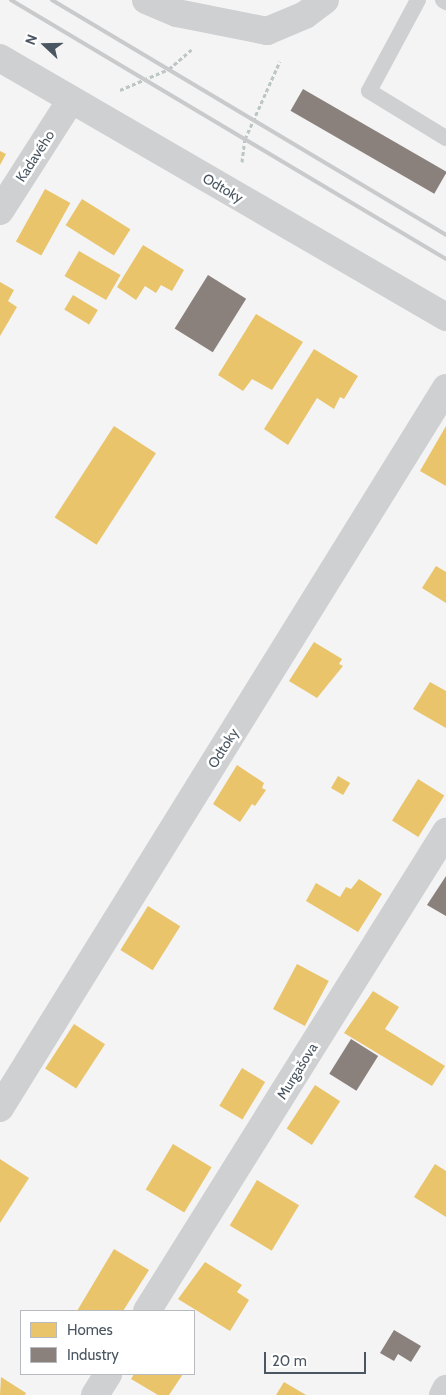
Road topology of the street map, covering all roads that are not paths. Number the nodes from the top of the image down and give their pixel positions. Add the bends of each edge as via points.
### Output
1 (146, 0) edge
2 (418, 0) edge
3 (315, 8) edge
4 (0, 58) edge
5 (77, 103) junction
6 (446, 138) edge
7 (0, 211) edge
8 (446, 317) edge
9 (446, 388) edge
10 (446, 832) edge
11 (0, 1108) edge
12 (148, 1310) edge
13 (107, 1375) edge
14 (446, 1390) edge
15 (95, 1395) edge
16 (442, 1395) edge

1 - 3 street via 177,13 267,31
2 - 6 lane via 369,91
4 - 5 street, Odtoky
5 - 7 street, Kadavého
5 - 8 street, Odtoky
9 - 11 street, Odtoky
10 - 12 street, Murgašova
13 - 15 street
14 - 16 street

